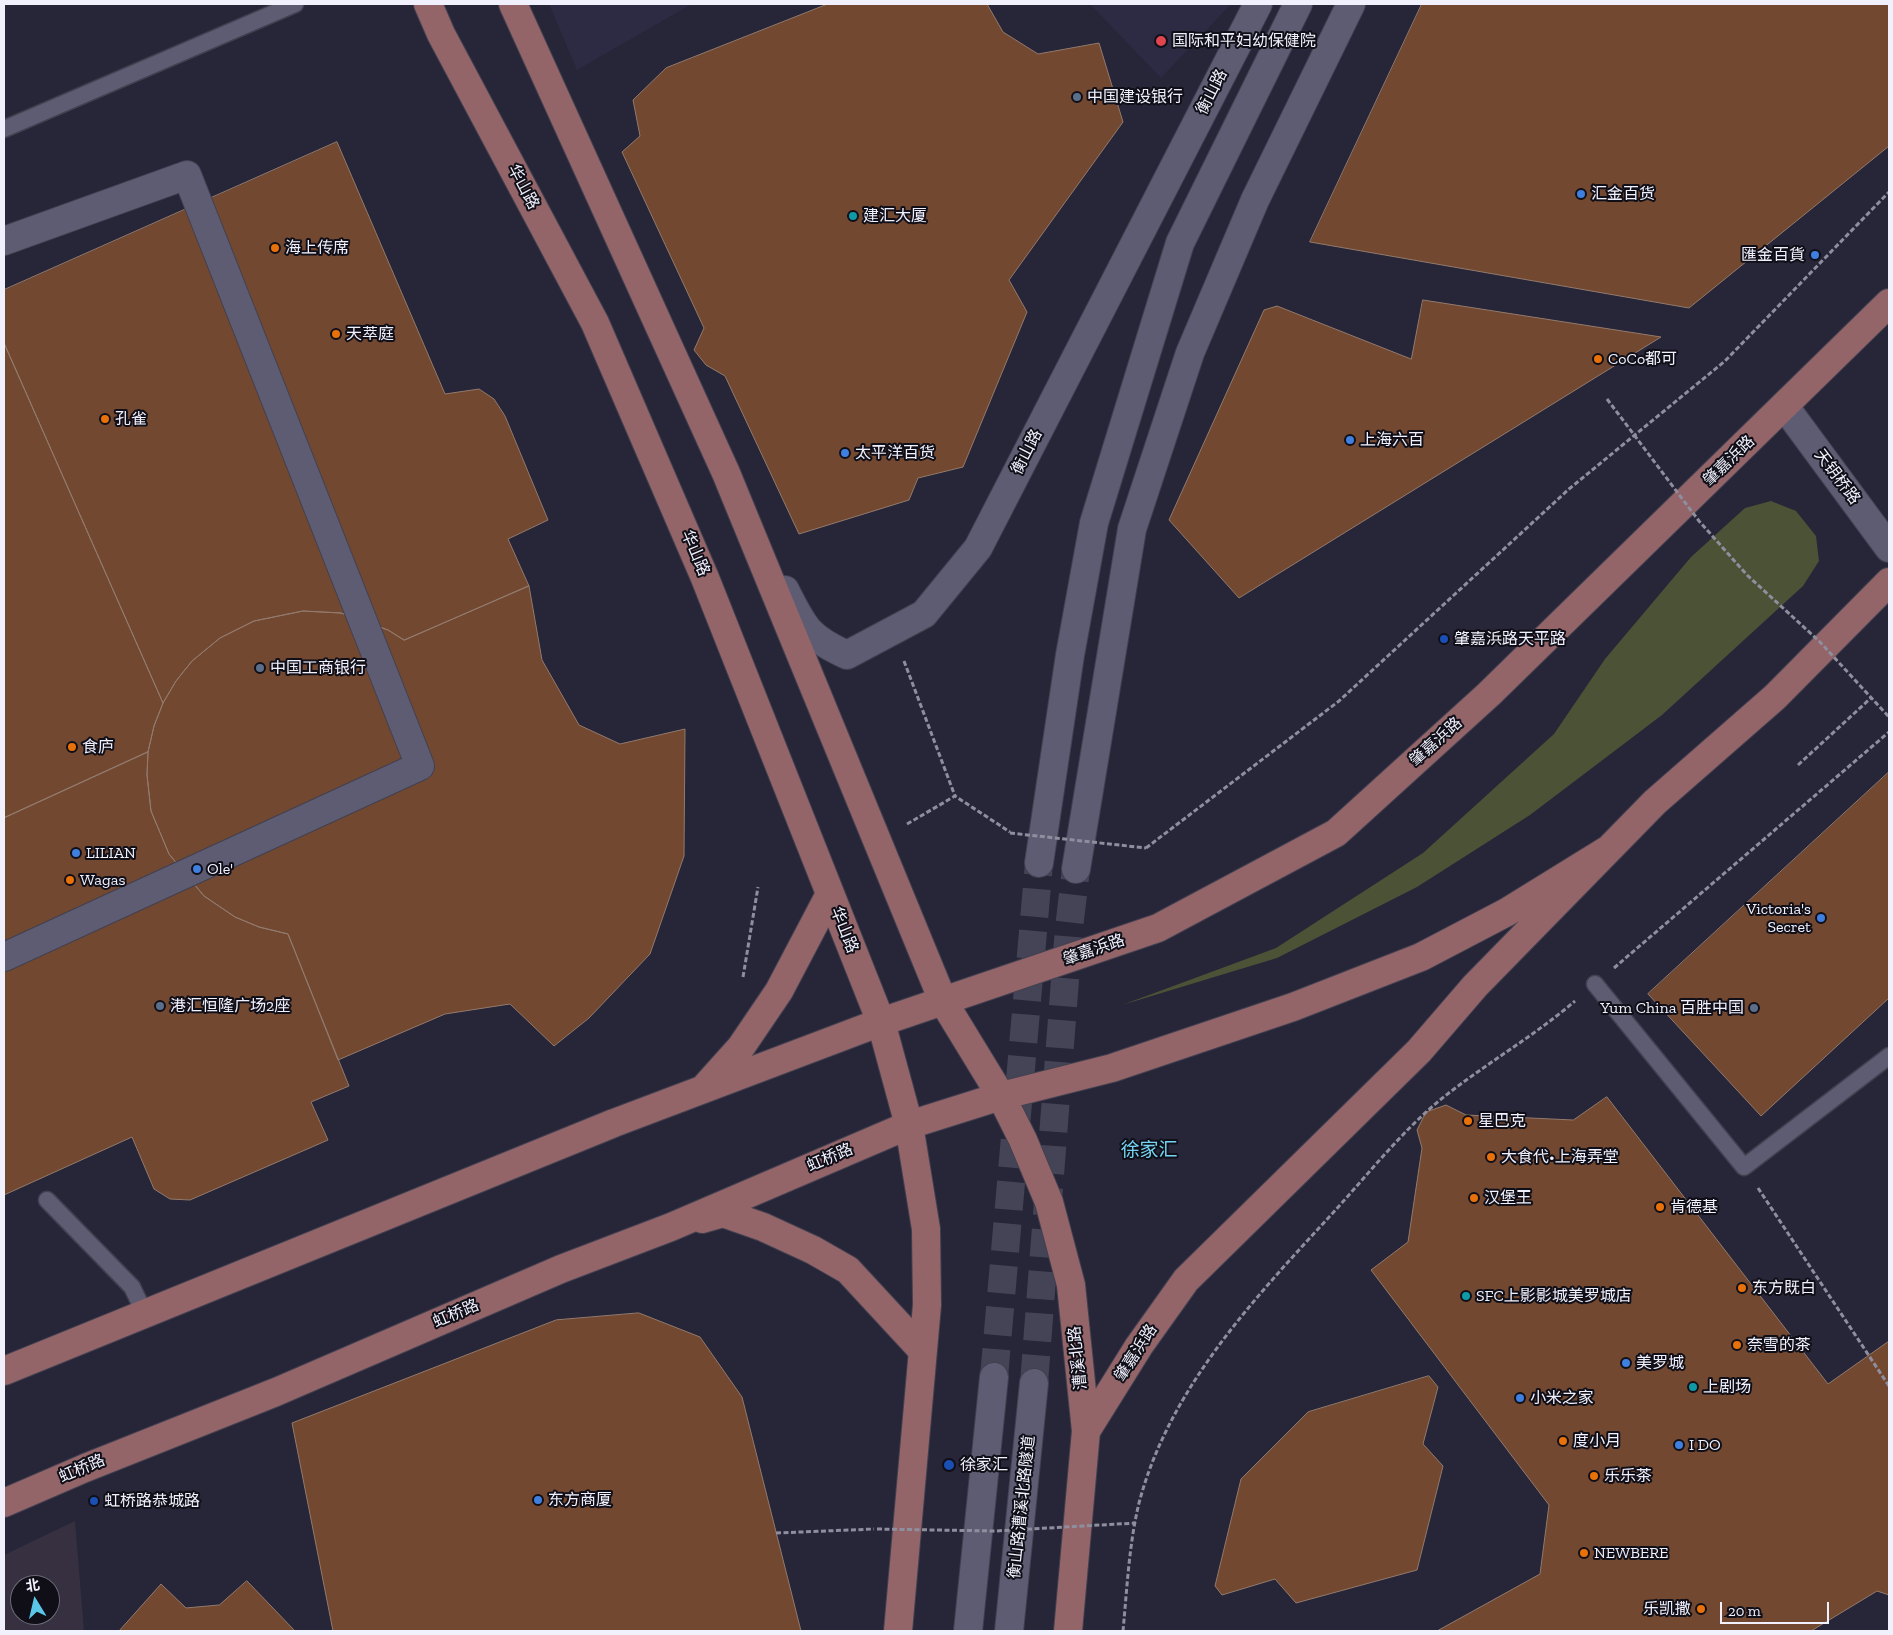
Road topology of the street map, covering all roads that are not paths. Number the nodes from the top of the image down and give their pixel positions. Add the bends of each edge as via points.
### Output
1 (295, 4) edge
2 (428, 4) edge
3 (513, 4) edge
4 (1258, 4) edge
5 (1298, 4) edge
6 (1351, 4) edge
7 (4, 129) edge
8 (4, 241) edge
9 (1889, 303) edge
10 (1785, 407) junction
11 (726, 473) junction
12 (1889, 548) edge
13 (1889, 582) edge
14 (1609, 849) junction
15 (1039, 863) tunnel mouth
16 (1076, 868) tunnel mouth
17 (830, 894) junction
18 (4, 957) edge
19 (1595, 984) road end
20 (943, 1001) junction
21 (881, 1022) junction
22 (1889, 1056) edge
23 (703, 1089) junction
24 (1001, 1096) junction
25 (909, 1125) junction
26 (47, 1200) dead end
27 (671, 1227) junction
28 (146, 1314) junction
29 (922, 1350) junction
30 (4, 1371) edge
31 (994, 1377) tunnel mouth
32 (1034, 1383) tunnel mouth
33 (1086, 1431) junction
34 (4, 1503) edge
35 (898, 1631) edge
36 (968, 1631) edge
37 (1009, 1631) edge
38 (1068, 1631) edge

1 - 7 lane
2 - 17 main road, 华山路 via 595,323 705,578
3 - 11 main road
4 - 11 main road, 衡山路 via 978,548 924,614 847,656 826,646 805,629
5 - 15 main road via 1180,243 1094,523 1070,655
6 - 16 main road via 1255,200 1190,353 1132,529
8 - 18 main road via 187,175 420,766
9 - 10 main road, 肇嘉浜路
10 - 12 main road, 天钥桥路
10 - 20 main road, 肇嘉浜路 via 1489,694 1336,834 1158,928
11 - 20 main road
13 - 14 main road, 肇嘉浜路 via 1775,697 1655,802
14 - 24 main road, 肇嘉浜路 via 1507,912 1421,957 1293,1007 1121,1065
14 - 33 main road, 肇嘉浜路 via 1475,986 1419,1051 1186,1280
17 - 21 main road, 华山路
17 - 23 main road via 779,991 741,1047
19 - 22 lane via 1744,1167
20 - 21 main road, 肇嘉浜路
20 - 24 main road
21 - 23 main road
21 - 25 main road, 华山路
23 - 28 main road
24 - 25 main road, 肇嘉浜路
24 - 33 main road, 漕溪北路 via 1049,1202 1071,1285
25 - 27 main road, 虹桥路
25 - 29 main road via 926,1229 927,1305
26 - 28 lane via 132,1287
27 - 29 main road via 723,1213 813,1250 848,1270
27 - 34 main road, 虹桥路 via 561,1269 276,1392
28 - 30 main road
29 - 35 main road
31 - 36 main road
32 - 37 main road, 衡山路漕溪北路隧道
33 - 38 main road, 漕溪北路

